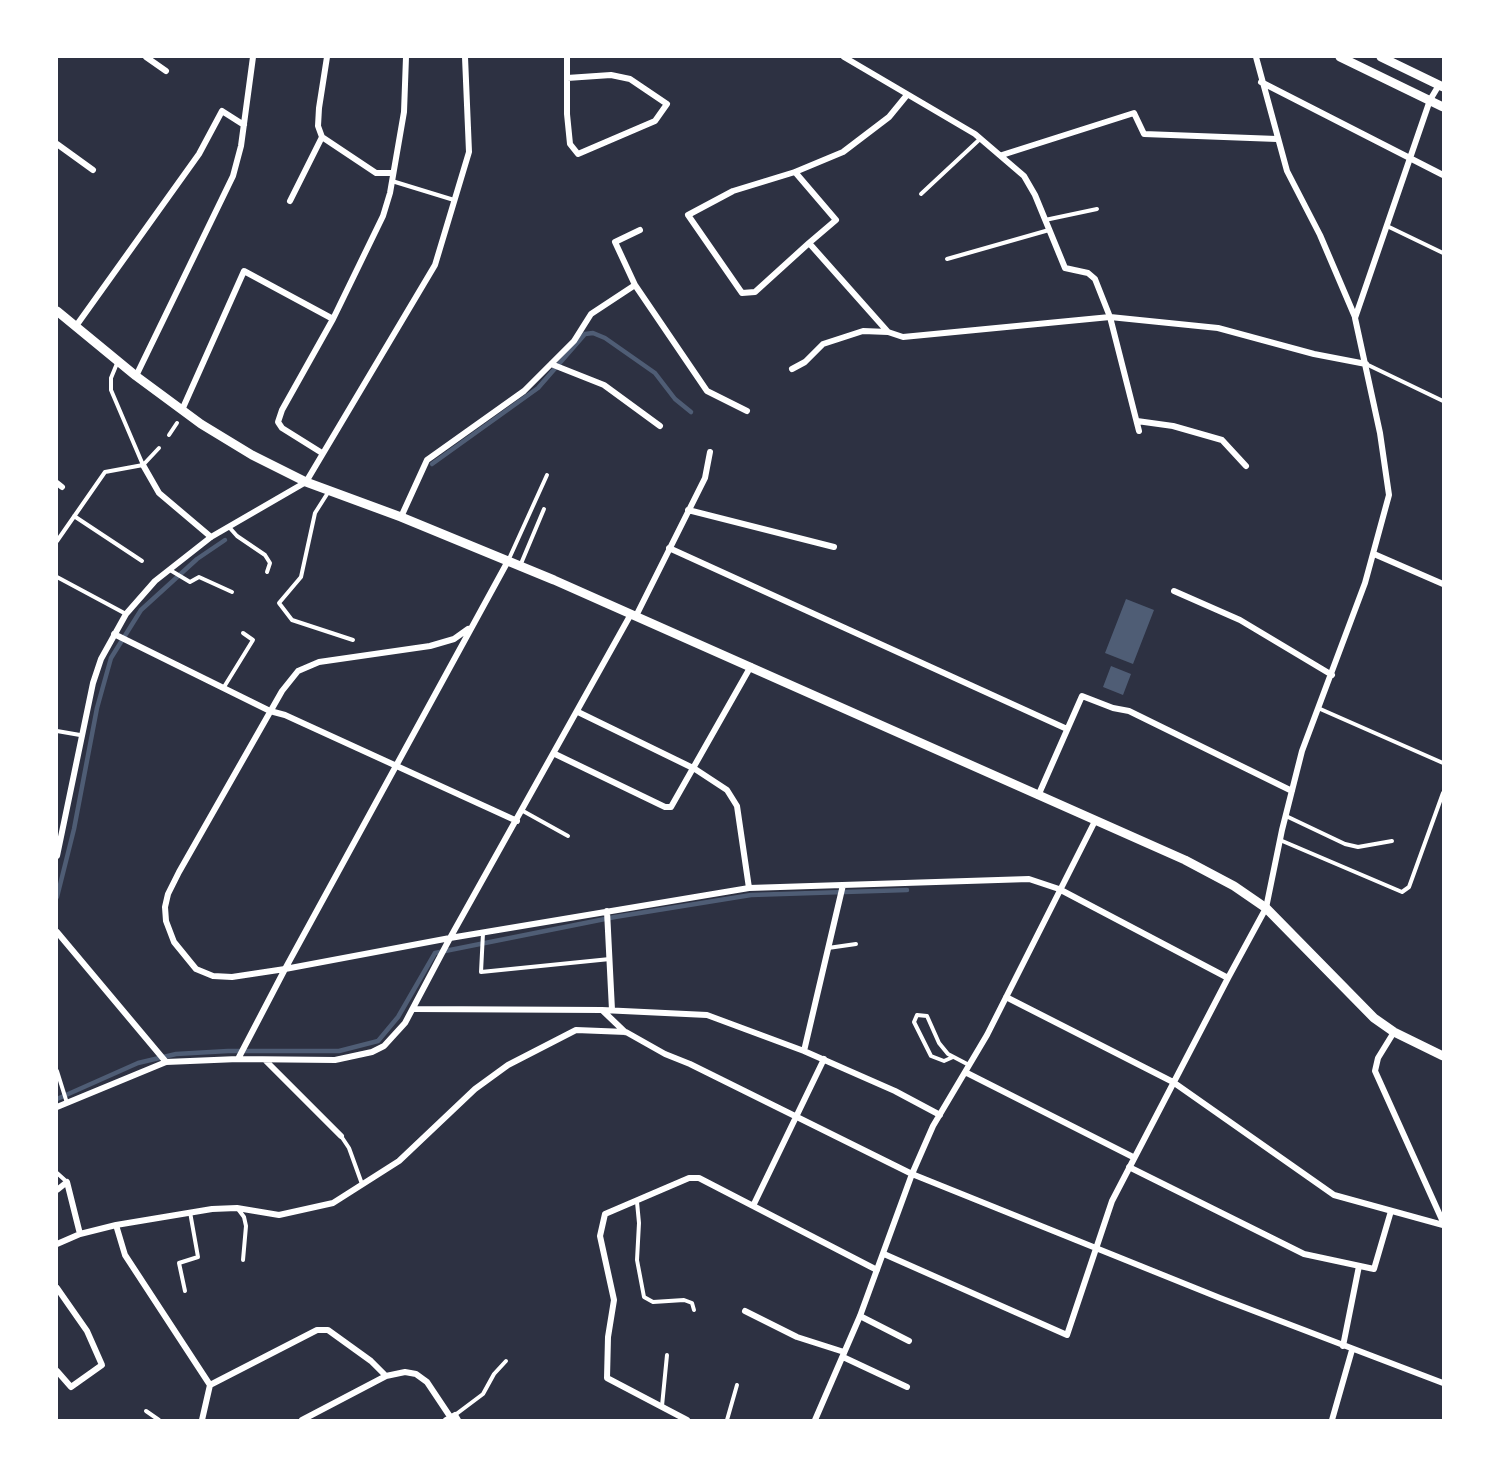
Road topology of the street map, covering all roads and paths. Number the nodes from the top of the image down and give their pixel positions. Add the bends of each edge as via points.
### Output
1 (146, 57) edge
2 (254, 57) edge
3 (327, 57) edge
4 (406, 57) edge
5 (465, 57) edge
6 (567, 57) edge
7 (844, 57) edge
8 (1256, 57) edge
9 (1340, 57) edge
10 (1381, 57) edge
11 (166, 71) dead end
12 (567, 78) junction
13 (1261, 82) junction
14 (1441, 86) edge
15 (907, 95) junction
16 (1430, 100) junction
17 (1443, 107) edge
18 (244, 125) junction
19 (322, 137) junction
20 (981, 139) junction
21 (1277, 139) junction
22 (57, 144) edge
23 (1002, 155) junction
24 (1411, 159) junction
25 (93, 170) dead end
26 (795, 171) junction
27 (393, 173) junction
28 (1443, 176) edge
29 (392, 181) junction
30 (921, 194) dead end
31 (456, 200) junction
32 (290, 201) dead end
33 (1097, 209) dead end
34 (1045, 220) junction
35 (1387, 226) junction
36 (640, 230) dead end
37 (1049, 230) junction
38 (809, 243) junction
39 (1443, 254) edge
40 (947, 259) dead end
41 (635, 285) junction
42 (57, 311) edge
43 (1110, 317) junction
44 (1355, 318) junction
45 (333, 319) junction
46 (76, 326) junction
47 (888, 332) junction
48 (118, 360) junction
49 (551, 364) junction
50 (1366, 364) junction
51 (792, 369) dead end
52 (136, 376) junction
53 (1443, 401) edge
54 (182, 410) junction
55 (747, 411) dead end
56 (1137, 421) junction
57 (177, 423) dead end
58 (660, 426) dead end
59 (1139, 432) dead end
60 (169, 435) dead end
61 (159, 448) dead end
62 (322, 453) junction
63 (710, 453) dead end
64 (142, 465) junction
65 (1246, 466) dead end
66 (547, 475) dead end
67 (306, 482) junction
68 (330, 491) junction
69 (544, 509) dead end
70 (688, 510) junction
71 (74, 516) junction
72 (401, 517) junction
73 (229, 526) junction
74 (211, 537) junction
75 (57, 540) edge
76 (834, 547) dead end
77 (669, 548) junction
78 (1374, 554) junction
79 (142, 561) dead end
80 (508, 561) junction
81 (520, 566) junction
82 (172, 571) junction
83 (267, 572) dead end
84 (57, 577) edge
85 (1443, 584) edge
86 (1173, 591) dead end
87 (232, 592) dead end
88 (126, 614) junction
89 (633, 615) junction
90 (471, 627) junction
91 (243, 633) dead end
92 (116, 635) junction
93 (353, 640) dead end
94 (751, 666) junction
95 (1332, 675) junction
96 (223, 688) junction
97 (1318, 708) junction
98 (270, 711) junction
99 (578, 712) junction
100 (1067, 729) junction
101 (57, 731) edge
102 (80, 735) junction
103 (555, 754) junction
104 (1443, 763) edge
105 (396, 765) junction
106 (695, 769) junction
107 (1292, 791) junction
108 (1443, 793) edge
109 (1038, 796) junction
110 (523, 811) junction
111 (1285, 816) junction
112 (517, 821) junction
113 (1095, 821) junction
114 (568, 836) dead end
115 (1280, 840) junction
116 (1392, 841) dead end
117 (57, 856) edge
118 (843, 885) junction
119 (749, 888) junction
120 (1059, 889) junction
121 (1266, 908) junction
122 (607, 911) junction
123 (57, 932) edge
124 (483, 935) junction
125 (449, 941) junction
126 (856, 944) dead end
127 (828, 948) junction
128 (610, 959) junction
129 (285, 969) junction
130 (1228, 978) junction
131 (1006, 997) junction
132 (415, 1009) junction
133 (602, 1010) junction
134 (612, 1010) junction
135 (626, 1032) junction
136 (1394, 1032) junction
137 (804, 1051) junction
138 (1443, 1056) edge
139 (239, 1057) junction
140 (953, 1057) junction
141 (824, 1059) junction
142 (165, 1060) junction
143 (266, 1060) junction
144 (969, 1065) junction
145 (57, 1071) edge
146 (965, 1072) junction
147 (1173, 1082) junction
148 (66, 1100) junction
149 (57, 1107) edge
150 (940, 1115) junction
151 (795, 1117) junction
152 (341, 1136) joint
153 (1133, 1157) junction
154 (1129, 1167) junction
155 (57, 1173) edge
156 (912, 1174) junction
157 (67, 1182) junction
158 (362, 1185) junction
159 (57, 1190) edge
160 (637, 1202) junction
161 (753, 1206) junction
162 (237, 1209) junction
163 (190, 1211) junction
164 (1391, 1211) junction
165 (1443, 1224) edge
166 (116, 1225) junction
167 (80, 1234) junction
168 (57, 1244) edge
169 (1095, 1248) junction
170 (884, 1254) junction
171 (243, 1260) dead end
172 (1359, 1266) junction
173 (877, 1270) junction
174 (57, 1288) edge
175 (185, 1291) dead end
176 (694, 1310) dead end
177 (745, 1311) dead end
178 (860, 1316) junction
179 (909, 1341) dead end
180 (1343, 1346) junction
181 (1352, 1350) junction
182 (844, 1354) junction
183 (667, 1355) dead end
184 (506, 1361) dead end
185 (57, 1371) edge
186 (386, 1376) junction
187 (1443, 1383) edge
188 (210, 1385) junction
189 (736, 1385) dead end
190 (907, 1387) dead end
191 (662, 1406) junction
192 (146, 1411) dead end
193 (452, 1418) edge
194 (159, 1420) edge
195 (202, 1420) edge
196 (302, 1420) edge
197 (687, 1420) edge
198 (727, 1420) edge
199 (815, 1420) edge
200 (1332, 1420) edge

1 - 11 street
2 - 18 street
3 - 19 street via 319,108
4 - 27 street via 404,112
5 - 31 street via 469,152
6 - 12 street
7 - 15 street
8 - 13 street
9 - 16 street
10 - 14 street
12 - 12 street via 570,144 578,154 656,122 667,104 630,79 611,75
13 - 21 street
13 - 24 street
14 - 16 street
15 - 20 street
15 - 26 street via 889,117 843,152
16 - 17 street
16 - 24 street
18 - 46 street via 222,111 199,154
18 - 52 street via 233,176
19 - 27 street via 376,172
19 - 32 street
20 - 23 street
20 - 30 lane
21 - 23 street via 1144,134 1134,113
21 - 44 street via 1287,171 1320,235
22 - 25 street
23 - 34 street via 1024,176
24 - 28 street
24 - 35 street
26 - 38 street via 836,220
26 - 38 street via 733,191 688,215 742,293 755,292
27 - 29 street
29 - 31 lane
29 - 45 street via 383,216
31 - 62 street via 435,265
33 - 34 lane
34 - 37 street
35 - 39 lane
35 - 44 street
36 - 41 street via 615,243
37 - 40 lane
37 - 43 street via 1065,268 1088,273 1095,279
38 - 47 street
41 - 49 street via 591,314
41 - 55 street via 707,391
42 - 46 street
43 - 47 street via 903,336
43 - 50 street via 1218,328
43 - 56 street
44 - 50 street
45 - 54 street via 244,271
45 - 62 street via 278,422
46 - 48 street
47 - 51 street via 863,331 823,344
48 - 52 street
48 - 64 lane via 111,390
49 - 58 street via 604,385
49 - 72 street via 524,391 427,460
50 - 53 lane
50 - 78 street via 1389,495
52 - 54 street
54 - 67 street via 252,455
56 - 59 street
56 - 65 street via 1222,440
57 - 60 lane
61 - 64 lane
62 - 67 street
63 - 70 street via 705,478
64 - 71 lane via 105,472
64 - 74 street via 159,493
66 - 80 lane
67 - 68 street
67 - 73 street
68 - 72 street
68 - 93 lane via 315,513 301,577 279,603 292,620
69 - 81 lane
70 - 76 street
70 - 77 street
71 - 75 lane
71 - 79 lane
72 - 80 street
73 - 74 street
73 - 83 lane via 266,555 270,563
74 - 82 street
77 - 89 street
77 - 100 street
78 - 85 street
78 - 95 street
80 - 81 street
80 - 90 street
81 - 89 street
82 - 87 lane via 190,582 199,577
82 - 88 street
84 - 88 lane
86 - 95 street via 1240,621
88 - 92 street
89 - 94 street
89 - 99 street
90 - 98 street via 454,639 430,646 319,662 298,671
90 - 105 street
91 - 96 lane via 253,640
92 - 96 street
92 - 102 street via 101,659
94 - 106 street
94 - 109 street
95 - 97 street
96 - 98 street
97 - 104 lane
97 - 107 street
98 - 105 street
98 - 129 street via 179,872 165,908 174,942 196,969 232,978
99 - 103 street
99 - 106 street
100 - 107 street via 1082,696 1130,711
100 - 109 street
101 - 102 lane
102 - 117 street
103 - 106 street via 668,808
103 - 110 street
105 - 112 street
105 - 129 street
106 - 119 street via 727,790 735,801
107 - 111 street
108 - 115 lane via 1409,886 1402,892
109 - 113 street
110 - 112 street
110 - 114 lane
111 - 115 street
111 - 116 lane via 1352,846
112 - 125 street
113 - 120 street
113 - 121 street via 1185,860
115 - 121 street
118 - 119 street
118 - 120 street via 1029,879
118 - 127 street
119 - 122 street
120 - 130 street
120 - 131 street
121 - 130 street
121 - 136 street via 1345,990
122 - 124 street
122 - 128 street
123 - 142 street
124 - 125 street
124 - 128 lane via 481,972
125 - 129 street
125 - 132 street
126 - 127 lane
127 - 137 street
128 - 134 street
129 - 139 street
130 - 147 street
131 - 144 street
131 - 147 street
132 - 133 street
132 - 143 street via 396,1035 372,1052 335,1060
133 - 134 street
133 - 135 street
134 - 137 street via 716,1017
135 - 151 street
135 - 158 street via 576,1030 508,1065 475,1089 399,1161
136 - 138 street
136 - 165 street via 1375,1071
137 - 141 street
139 - 142 street
139 - 143 street
140 - 140 lane via 939,1043 927,1016 917,1015 914,1022 931,1056 944,1061
140 - 144 lane
141 - 150 street
141 - 151 street
142 - 148 street
143 - 152 street
144 - 146 street
145 - 148 lane
146 - 150 street
146 - 153 street
147 - 153 street
147 - 164 street via 1334,1195
148 - 149 street
150 - 156 street
151 - 156 street
151 - 161 street
152 - 158 lane
153 - 154 street
154 - 169 street
154 - 172 street via 1304,1254
155 - 157 lane
156 - 169 street
156 - 170 street
157 - 159 street
157 - 167 street
158 - 162 street via 333,1203 293,1213
160 - 161 street via 694,1177
160 - 176 lane via 637,1260 644,1297 653,1302 684,1300 692,1303
160 - 191 street via 605,1214 600,1236 614,1300 607,1378
161 - 173 street
162 - 163 street
162 - 171 lane via 246,1226
163 - 166 street
163 - 175 lane via 198,1257 179,1263
164 - 165 street
164 - 172 street via 1374,1269
166 - 167 street
166 - 188 street via 125,1255
167 - 168 street
169 - 170 street via 1067,1335
169 - 180 street
170 - 173 street
172 - 180 street
173 - 178 street
174 - 185 street via 87,1331 102,1365 71,1387
177 - 182 street via 797,1337
178 - 179 street
178 - 182 street
180 - 181 street
181 - 187 street
181 - 200 street
182 - 190 street
182 - 199 street
183 - 191 lane
184 - 193 lane via 483,1394
186 - 188 street via 371,1361 323,1329
186 - 193 street via 417,1374
186 - 196 street
188 - 195 street
189 - 198 lane
191 - 197 street
192 - 194 lane

